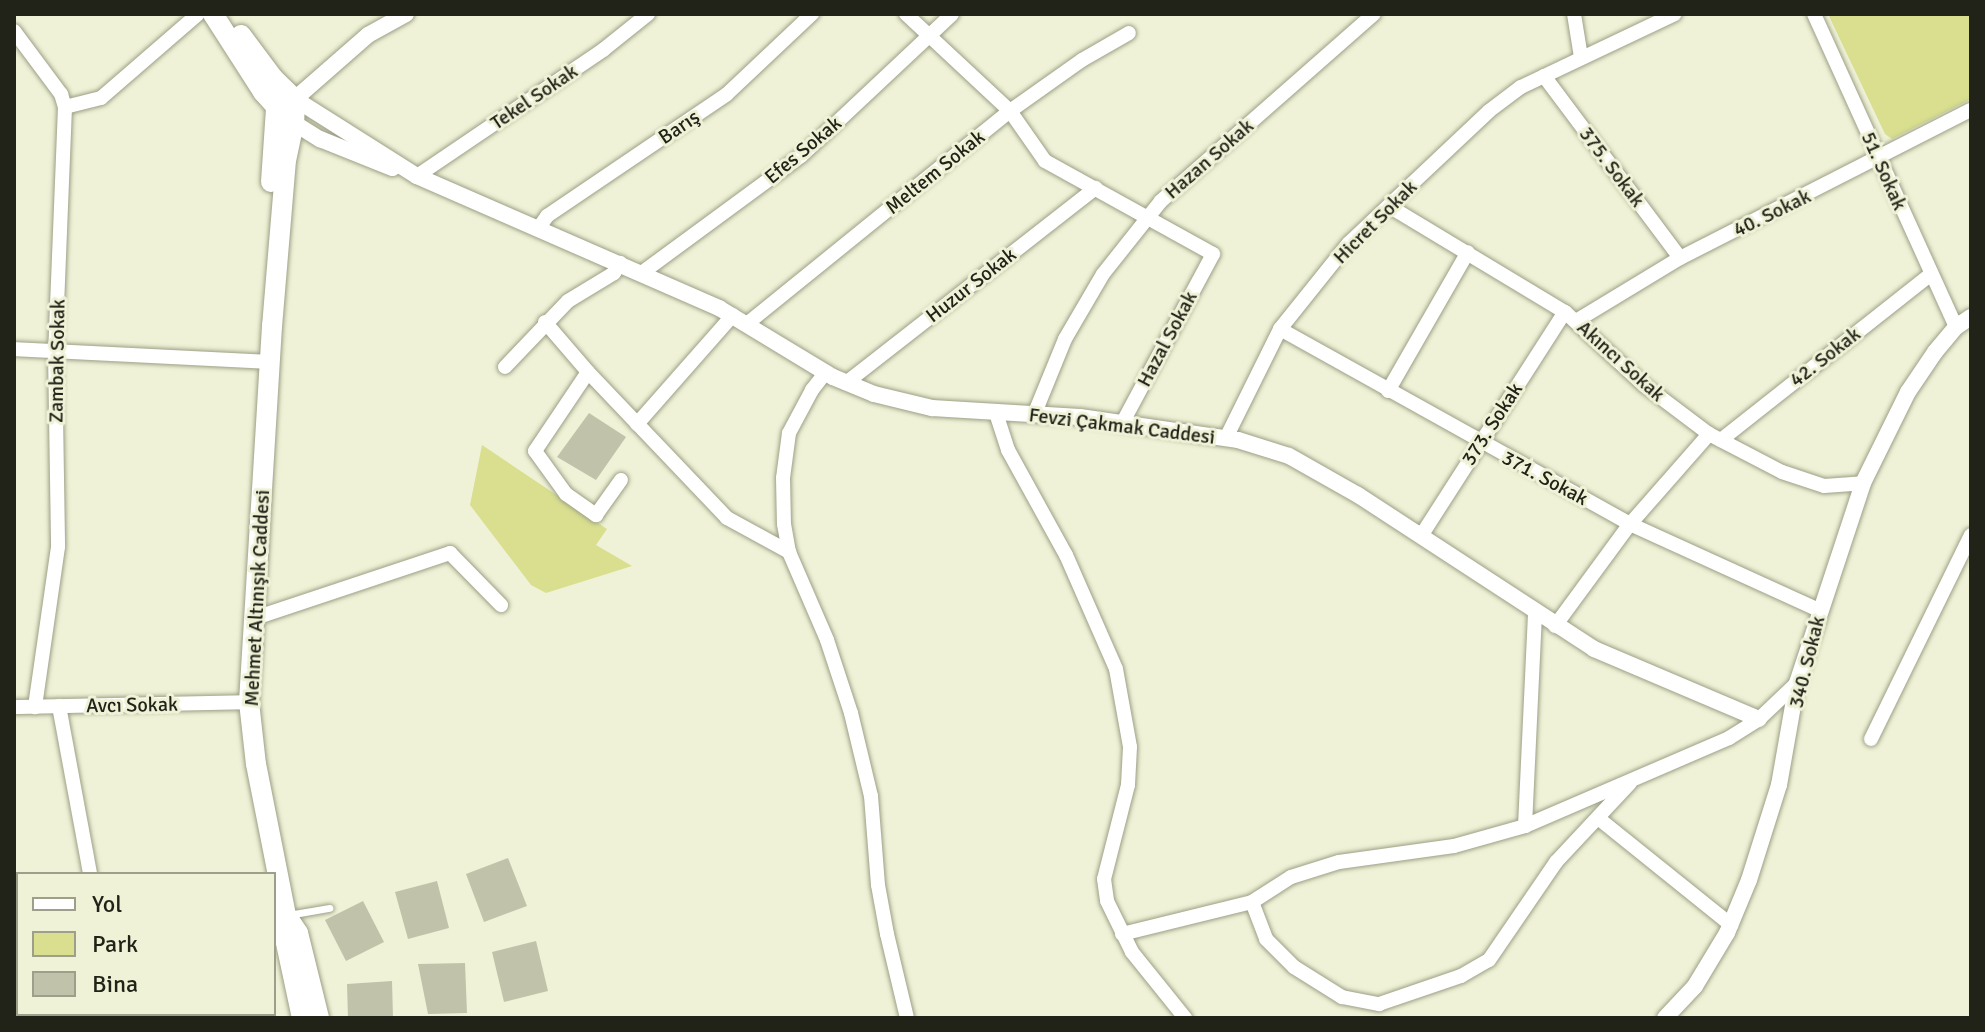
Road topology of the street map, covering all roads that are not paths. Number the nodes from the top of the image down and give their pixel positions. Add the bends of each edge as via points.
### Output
1 (198, 14) edge
2 (213, 14) edge
3 (225, 14) edge
4 (406, 14) edge
5 (648, 14) edge
6 (812, 14) edge
7 (906, 14) edge
8 (952, 14) edge
9 (1374, 14) edge
10 (1574, 14) edge
11 (1675, 14) edge
12 (1814, 14) edge
13 (14, 31) edge
14 (1129, 33) dead end
15 (928, 37) junction
16 (1581, 57) junction
17 (1544, 76) junction
18 (295, 99) junction
19 (65, 107) junction
20 (276, 108) junction
21 (1971, 110) edge
22 (1010, 111) junction
23 (294, 123) junction
24 (1879, 159) junction
25 (417, 176) junction
26 (1096, 188) junction
27 (1389, 206) junction
28 (1151, 217) junction
29 (538, 229) junction
30 (1468, 252) junction
31 (1680, 258) junction
32 (620, 263) junction
33 (643, 272) junction
34 (1930, 275) junction
35 (733, 315) junction
36 (1570, 316) junction
37 (1971, 317) edge
38 (545, 322) junction
39 (748, 323) junction
40 (272, 326) junction
41 (1956, 327) junction
42 (1280, 329) junction
43 (14, 349) edge
44 (55, 351) junction
45 (269, 362) junction
46 (505, 367) dead end
47 (588, 372) junction
48 (826, 372) junction
49 (846, 383) junction
50 (1388, 391) junction
51 (996, 413) junction
52 (1034, 415) junction
53 (637, 424) junction
54 (1122, 424) junction
55 (1715, 437) junction
56 (1226, 438) junction
57 (1479, 443) junction
58 (621, 480) dead end
59 (1863, 483) junction
60 (1630, 524) junction
61 (1971, 535) edge
62 (1421, 536) junction
63 (789, 552) junction
64 (501, 605) dead end
65 (1819, 610) junction
66 (1535, 612) junction
67 (255, 618) junction
68 (1555, 626) junction
69 (1797, 683) junction
70 (249, 702) junction
71 (59, 706) junction
72 (14, 707) edge
73 (35, 707) junction
74 (1759, 719) junction
75 (1871, 739) dead end
76 (1634, 779) junction
77 (1598, 818) junction
78 (1525, 826) junction
79 (90, 872) edge
80 (1252, 902) junction
81 (329, 908) dead end
82 (286, 915) junction
83 (1731, 925) junction
84 (1122, 934) junction
85 (301, 1014) edge
86 (319, 1018) edge
87 (907, 1018) edge
88 (1185, 1018) edge
89 (1665, 1018) edge

1 - 19 street via 101,98
2 - 20 main road, Fevzi Çakmak Caddesi
3 - 18 main road, Fevzi Çakmak Caddesi
4 - 18 street via 338,57
5 - 25 street, Tekel Sokak
6 - 29 street, Barış via 727,94 547,216
7 - 15 street
8 - 15 street, Efes Sokak
9 - 28 street, Hazan Sokak via 1161,201
10 - 16 street
11 - 16 street, Hicret Sokak
12 - 24 street, 51. Sokak
13 - 19 street
14 - 22 street, Meltem Sokak
15 - 22 street
15 - 33 street, Efes Sokak via 801,156
16 - 17 street, Hicret Sokak
17 - 27 street, Hicret Sokak via 1489,111
17 - 31 street, 375. Sokak
18 - 20 main road
18 - 23 main road, Mehmet Altınışık Caddesi
18 - 25 street, Fevzi Çakmak Caddesi
19 - 44 street, Zambak Sokak
20 - 23 main road, Fevzi Çakmak Caddesi
20 - 40 main road, Mehmet Altınışık Caddesi via 269,260
21 - 24 street, 40. Sokak
22 - 26 street via 1045,161
22 - 39 street, Meltem Sokak
23 - 25 street, Fevzi Çakmak Caddesi via 320,139
23 - 40 main road, Mehmet Altınışık Caddesi
24 - 31 street, 40. Sokak
24 - 34 street, 51. Sokak
25 - 29 street, Fevzi Çakmak Caddesi
26 - 28 street
26 - 49 street, Huzur Sokak
27 - 30 street, Akıncı Sokak
27 - 42 street, Hicret Sokak via 1349,243
28 - 52 street, Hazan Sokak via 1103,274 1065,339
28 - 54 street, Hazal Sokak via 1213,254
29 - 32 street, Fevzi Çakmak Caddesi
30 - 36 street, Akıncı Sokak
30 - 50 street
31 - 36 street, 40. Sokak
32 - 33 street, Fevzi Çakmak Caddesi
32 - 38 street via 614,273
33 - 35 street, Fevzi Çakmak Caddesi
34 - 41 street, 51. Sokak
34 - 55 street, 42. Sokak
35 - 39 street, Fevzi Çakmak Caddesi
35 - 53 street
36 - 55 street, Akıncı Sokak via 1644,385
36 - 57 street, 373. Sokak
37 - 41 street, 340. Sokak
38 - 46 street
38 - 47 street
39 - 48 street, Fevzi Çakmak Caddesi
40 - 45 main road, Mehmet Altınışık Caddesi
41 - 59 street, 340. Sokak via 1908,392
42 - 50 street, 371. Sokak
42 - 56 street, Hicret Sokak
43 - 44 street
44 - 45 street
44 - 73 street, Zambak Sokak via 58,547
45 - 67 main road, Mehmet Altınışık Caddesi
47 - 53 street
47 - 58 street via 535,451 566,494 596,515
48 - 49 street, Fevzi Çakmak Caddesi
48 - 63 street via 789,433 783,478
49 - 51 street, Fevzi Çakmak Caddesi via 906,404
50 - 57 street, 371. Sokak
51 - 52 street, Fevzi Çakmak Caddesi
51 - 84 street via 1008,450 1066,555 1116,669 1130,747 1128,785 1104,879
52 - 54 street, Fevzi Çakmak Caddesi
53 - 63 street via 727,518
54 - 56 street, Fevzi Çakmak Caddesi
55 - 59 street, Akıncı Sokak via 1782,472 1824,486
55 - 60 street, 42. Sokak
56 - 62 street, Fevzi Çakmak Caddesi via 1289,456
57 - 60 street, 371. Sokak
57 - 62 street, 373. Sokak
59 - 65 street, 340. Sokak
60 - 65 street, 371. Sokak
60 - 68 street, 42. Sokak
61 - 75 street
62 - 66 street, Fevzi Çakmak Caddesi
63 - 87 street via 851,713 871,796 878,885
64 - 67 street via 450,553
65 - 69 street, 340. Sokak
66 - 68 street, Fevzi Çakmak Caddesi
66 - 78 street
67 - 70 main road, Mehmet Altınışık Caddesi
68 - 74 street, Fevzi Çakmak Caddesi via 1594,649
69 - 74 street
69 - 83 street, 340. Sokak via 1779,785
70 - 71 street, Avcı Sokak
70 - 82 main road, Mehmet Altınışık Caddesi
71 - 73 street, Avcı Sokak
71 - 79 street
72 - 73 street, Avcı Sokak
74 - 76 street via 1729,738
76 - 77 street
76 - 78 street
77 - 80 street via 1556,862 1489,960 1461,976 1379,1004 1342,997 1294,967 1266,939
77 - 83 street
78 - 80 street via 1454,846 1339,862 1291,877
80 - 84 street
81 - 82 lane
82 - 85 main road, Mehmet Altınışık Caddesi via 284,934
82 - 86 main road, Mehmet Altınışık Caddesi via 298,933
83 - 89 street, 340. Sokak via 1695,986
84 - 88 street via 1149,977

